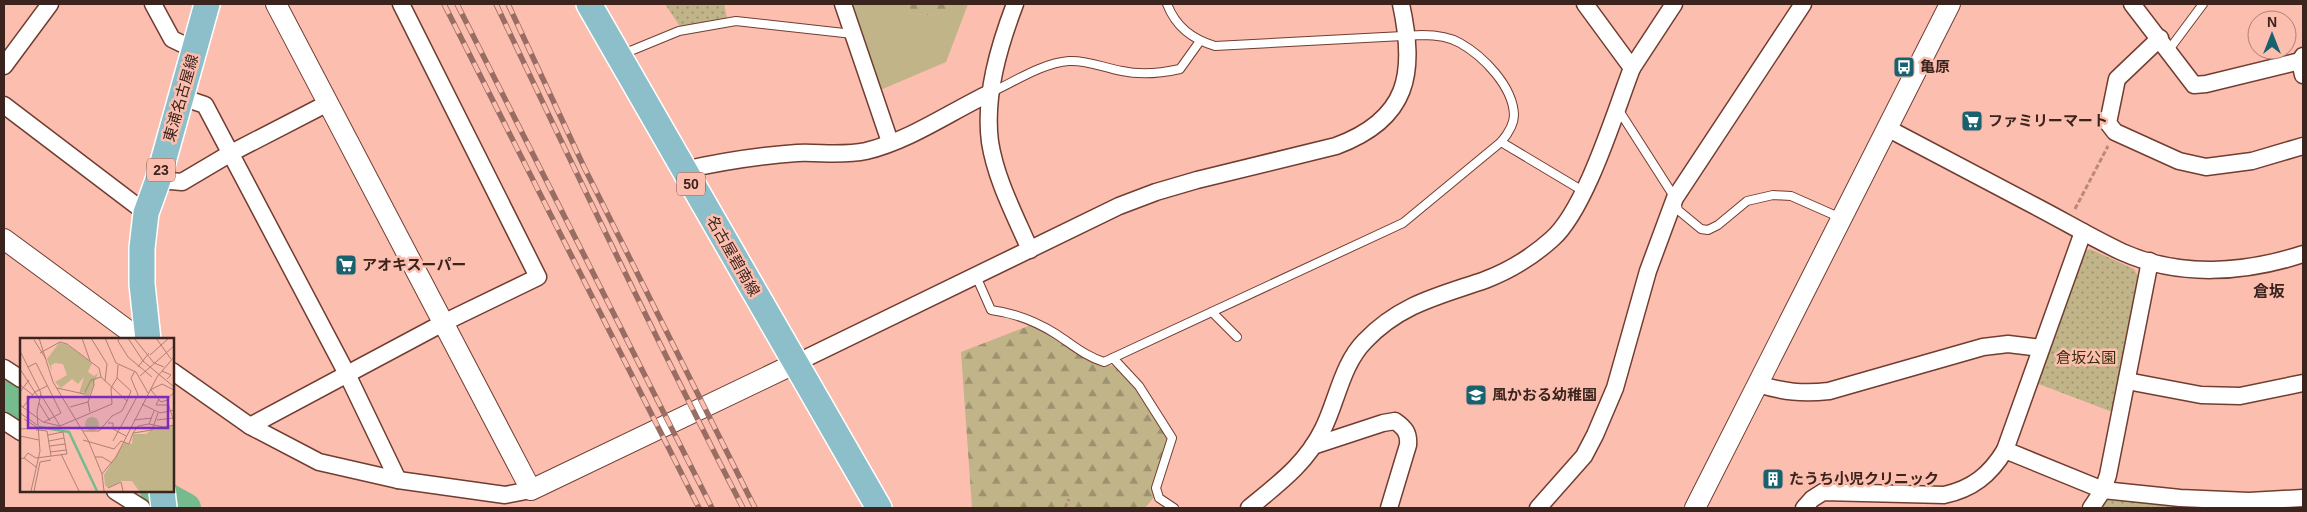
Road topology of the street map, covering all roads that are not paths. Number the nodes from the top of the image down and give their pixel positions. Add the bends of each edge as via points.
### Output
1 (50, 4) edge
2 (153, 4) edge
3 (207, 4) edge
4 (276, 4) edge
5 (401, 4) edge
6 (588, 4) edge
7 (842, 4) edge
8 (1015, 4) edge
9 (1167, 4) edge
10 (1401, 4) edge
11 (1585, 4) edge
12 (1674, 4) edge
13 (1803, 4) edge
14 (1950, 4) edge
15 (2132, 4) edge
16 (2203, 4) edge
17 (853, 35) junction
18 (1408, 36) junction
19 (1200, 41) junction
20 (2164, 44) junction
21 (194, 50) junction
22 (619, 56) junction
23 (2302, 64) edge
24 (4, 66) edge
25 (1632, 68) junction
26 (990, 93) junction
27 (181, 97) junction
28 (328, 103) junction
29 (4, 105) edge
30 (1617, 107) junction
31 (1887, 128) junction
32 (890, 142) junction
33 (1501, 142) junction
34 (2303, 146) edge
35 (230, 153) junction
36 (684, 170) junction
37 (158, 180) junction
38 (1583, 191) junction
39 (1674, 198) junction
40 (146, 213) junction
41 (1841, 219) junction
42 (2083, 232) junction
43 (4, 239) edge
44 (1030, 250) junction
45 (2303, 254) edge
46 (2150, 262) junction
47 (976, 276) junction
48 (1212, 312) junction
49 (443, 323) junction
50 (1237, 337) dead end
51 (139, 338) edge
52 (148, 338) edge
53 (2041, 348) junction
54 (1113, 358) junction
55 (796, 363) junction
56 (4, 368) edge
57 (174, 372) edge
58 (347, 374) junction
59 (20, 378) edge
60 (2127, 381) junction
61 (2303, 383) edge
62 (1758, 384) junction
63 (4, 421) edge
64 (250, 426) junction
65 (20, 431) edge
66 (1313, 446) junction
67 (2005, 450) junction
68 (398, 480) junction
69 (531, 490) junction
70 (2103, 490) junction
71 (117, 492) edge
72 (162, 492) edge
73 (2303, 498) edge
74 (142, 508) edge
75 (164, 508) edge
76 (879, 508) edge
77 (1174, 508) edge
78 (1249, 508) edge
79 (1389, 508) edge
80 (1538, 508) edge
81 (1695, 508) edge
82 (1804, 508) edge
83 (2091, 508) edge

1 - 24 street
2 - 21 street via 172,39
3 - 21 main road, 東浦名古屋線 / 23
4 - 28 street
5 - 49 street via 538,277
6 - 22 main road, 名古屋碧南線 / 50
7 - 17 street
8 - 26 street via 1000,48
9 - 19 lane via 1177,22
10 - 18 street
11 - 25 street
12 - 25 street
13 - 39 street
14 - 31 street
15 - 20 street
16 - 20 lane
17 - 22 lane via 736,21 679,31
17 - 32 street
18 - 19 lane via 1230,46
18 - 33 lane via 1435,36 1460,42 1495,74 1511,101 1514,116 1508,134
18 - 44 street via 1408,64 1398,99 1383,120 1359,138 1156,192 1119,206
19 - 26 lane via 1180,69 1124,72 1086,62 1067,61 1054,63
20 - 23 street via 2194,85
20 - 34 street via 2117,79 2108,123 2115,132 2179,161 2206,166 2252,161
21 - 27 main road, 東浦名古屋線 / 23
22 - 36 main road, 名古屋碧南線 / 50
25 - 30 street
26 - 32 street
26 - 44 street via 990,141 997,170
27 - 35 street via 205,105
27 - 37 main road, 東浦名古屋線 / 23
28 - 35 street
28 - 49 street
29 - 40 street
30 - 38 street
30 - 39 lane
31 - 41 street
31 - 42 street
32 - 36 street via 865,151 756,156
33 - 38 lane
33 - 48 lane via 1403,223
35 - 37 street via 182,182
35 - 58 street
36 - 55 main road, 名古屋碧南線 / 50
37 - 40 main road, 東浦名古屋線 / 23
38 - 66 street via 1554,238 1512,268 1416,303 1392,317 1364,342 1346,370
39 - 41 lane via 1678,210 1701,229 1708,230 1747,201 1772,195 1791,196
39 - 80 street via 1648,270 1615,388 1595,435 1584,456
40 - 52 main road, 東浦名古屋線 / 23 via 142,284
41 - 62 street
42 - 46 street
42 - 53 street
43 - 51 street
44 - 47 street
45 - 46 street via 2242,269 2184,268
46 - 60 street
47 - 54 lane via 991,310 1012,312 1046,329 1086,356 1104,362
47 - 55 street
48 - 50 lane
48 - 54 lane
49 - 58 street
49 - 69 street
53 - 62 street via 2008,344 1983,347 1828,391 1796,394
53 - 67 street
54 - 77 lane via 1139,386 1172,438 1156,488 1161,500
55 - 69 street
55 - 76 main road, 名古屋碧南線 / 50
56 - 59 street
57 - 64 street
58 - 64 street
58 - 68 street
60 - 61 street via 2201,395 2230,396
60 - 70 street
62 - 81 street
63 - 65 street
64 - 68 street via 319,462
66 - 78 street via 1300,465
66 - 79 street via 1382,423 1395,421 1404,427 1408,444
67 - 70 street
67 - 82 street via 1984,477 1958,492 1944,495 1823,492
68 - 69 street via 505,495
70 - 73 street via 2249,501
70 - 83 street
71 - 74 street
72 - 75 main road

